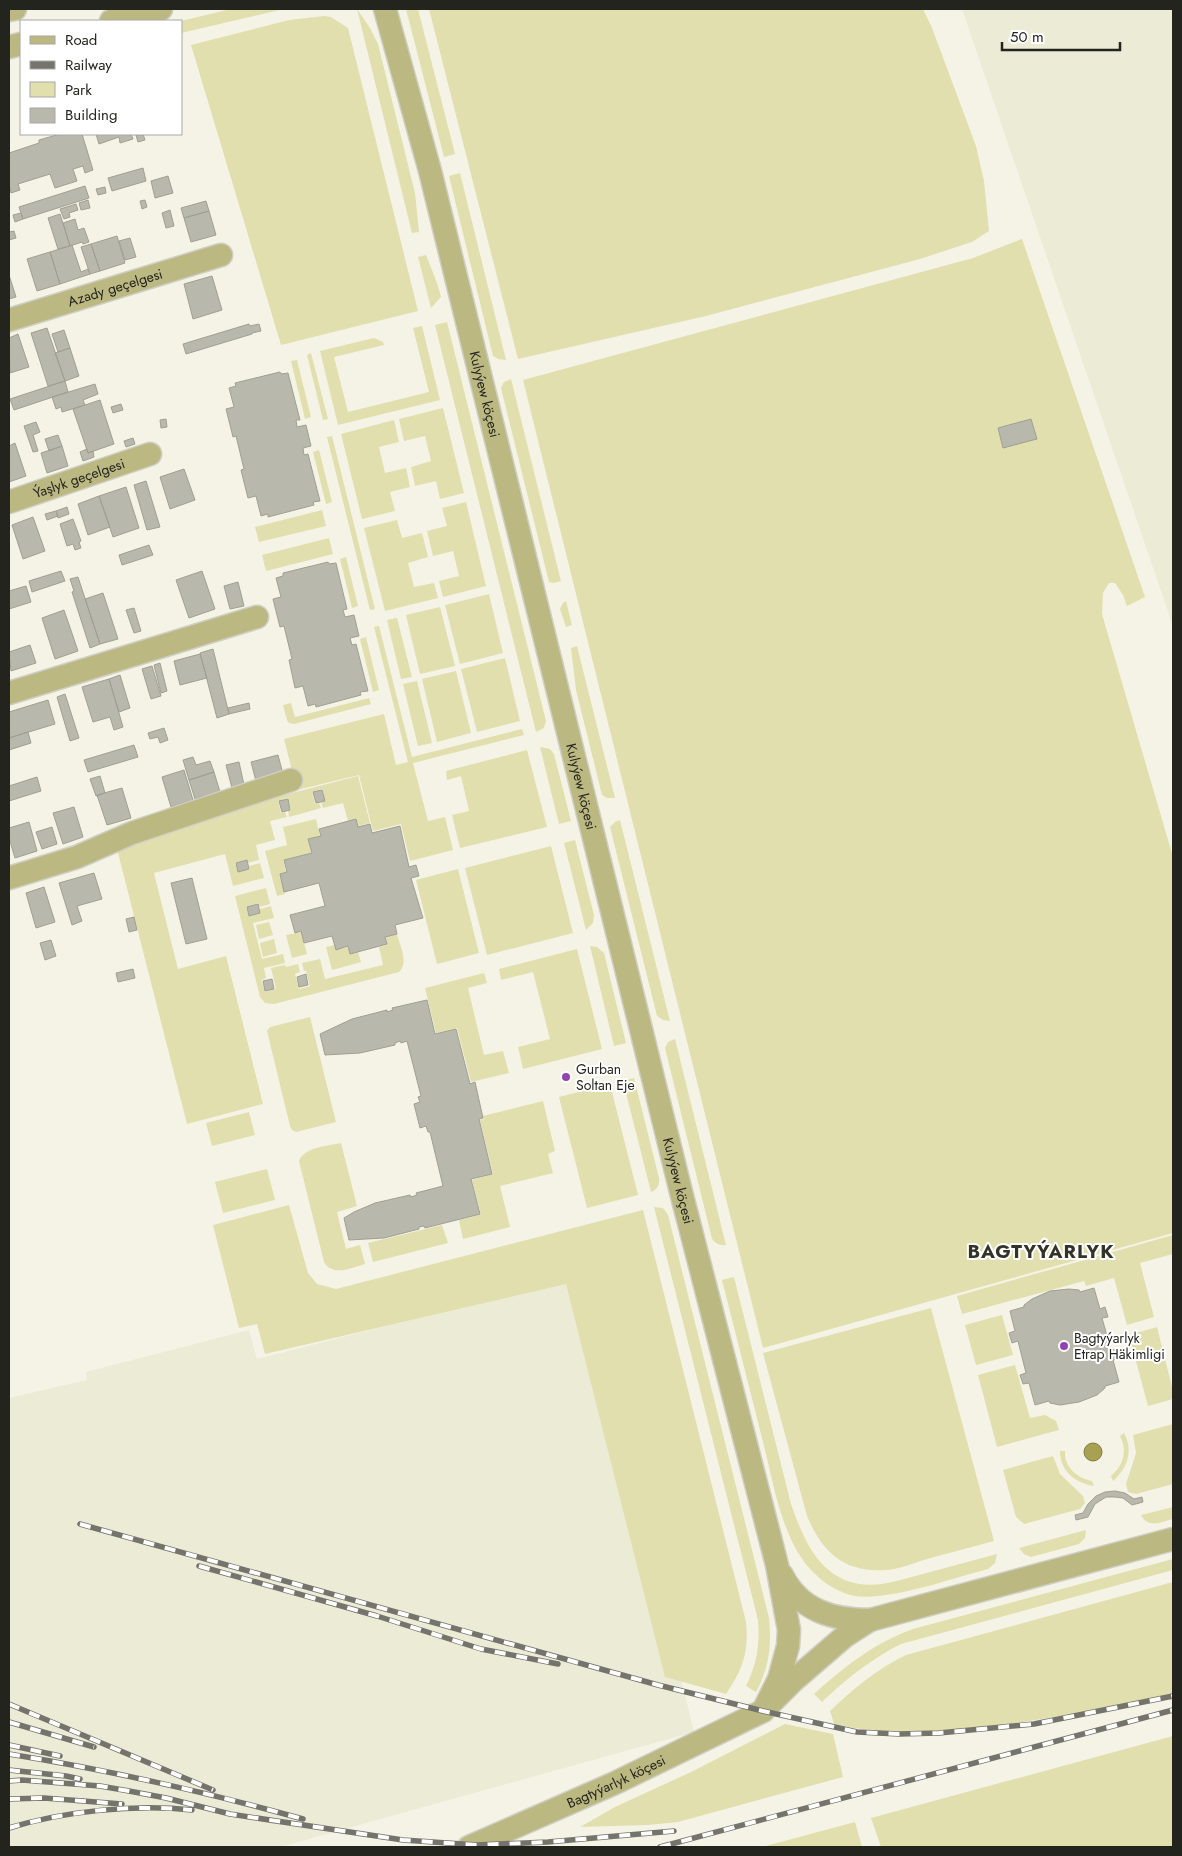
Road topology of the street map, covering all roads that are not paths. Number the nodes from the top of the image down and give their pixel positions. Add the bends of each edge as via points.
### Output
1 (15, 9) edge
2 (161, 9) edge
3 (384, 9) edge
4 (9, 10) edge
5 (114, 20) edge
6 (221, 255) dead end
7 (9, 320) edge
8 (150, 454) dead end
9 (9, 502) edge
10 (257, 617) dead end
11 (9, 693) edge
12 (291, 780) dead end
13 (9, 878) edge
14 (1173, 1539) edge
15 (778, 1565) junction
16 (870, 1620) junction
17 (763, 1711) junction
18 (469, 1847) edge

1 - 4 street
2 - 5 street
3 - 15 street, Kulyýew köçesi via 430,171 684,1202
6 - 7 street, Azady geçelgesi
8 - 9 street, Ýaşlyk geçelgesi
10 - 11 street
12 - 13 street
14 - 16 street
15 - 16 street via 788,1586 813,1608 838,1618
15 - 17 street via 789,1630 788,1646 779,1679
16 - 17 street, Bagtyýarlyk köçesi via 845,1636
17 - 18 street, Bagtyýarlyk köçesi via 615,1783

